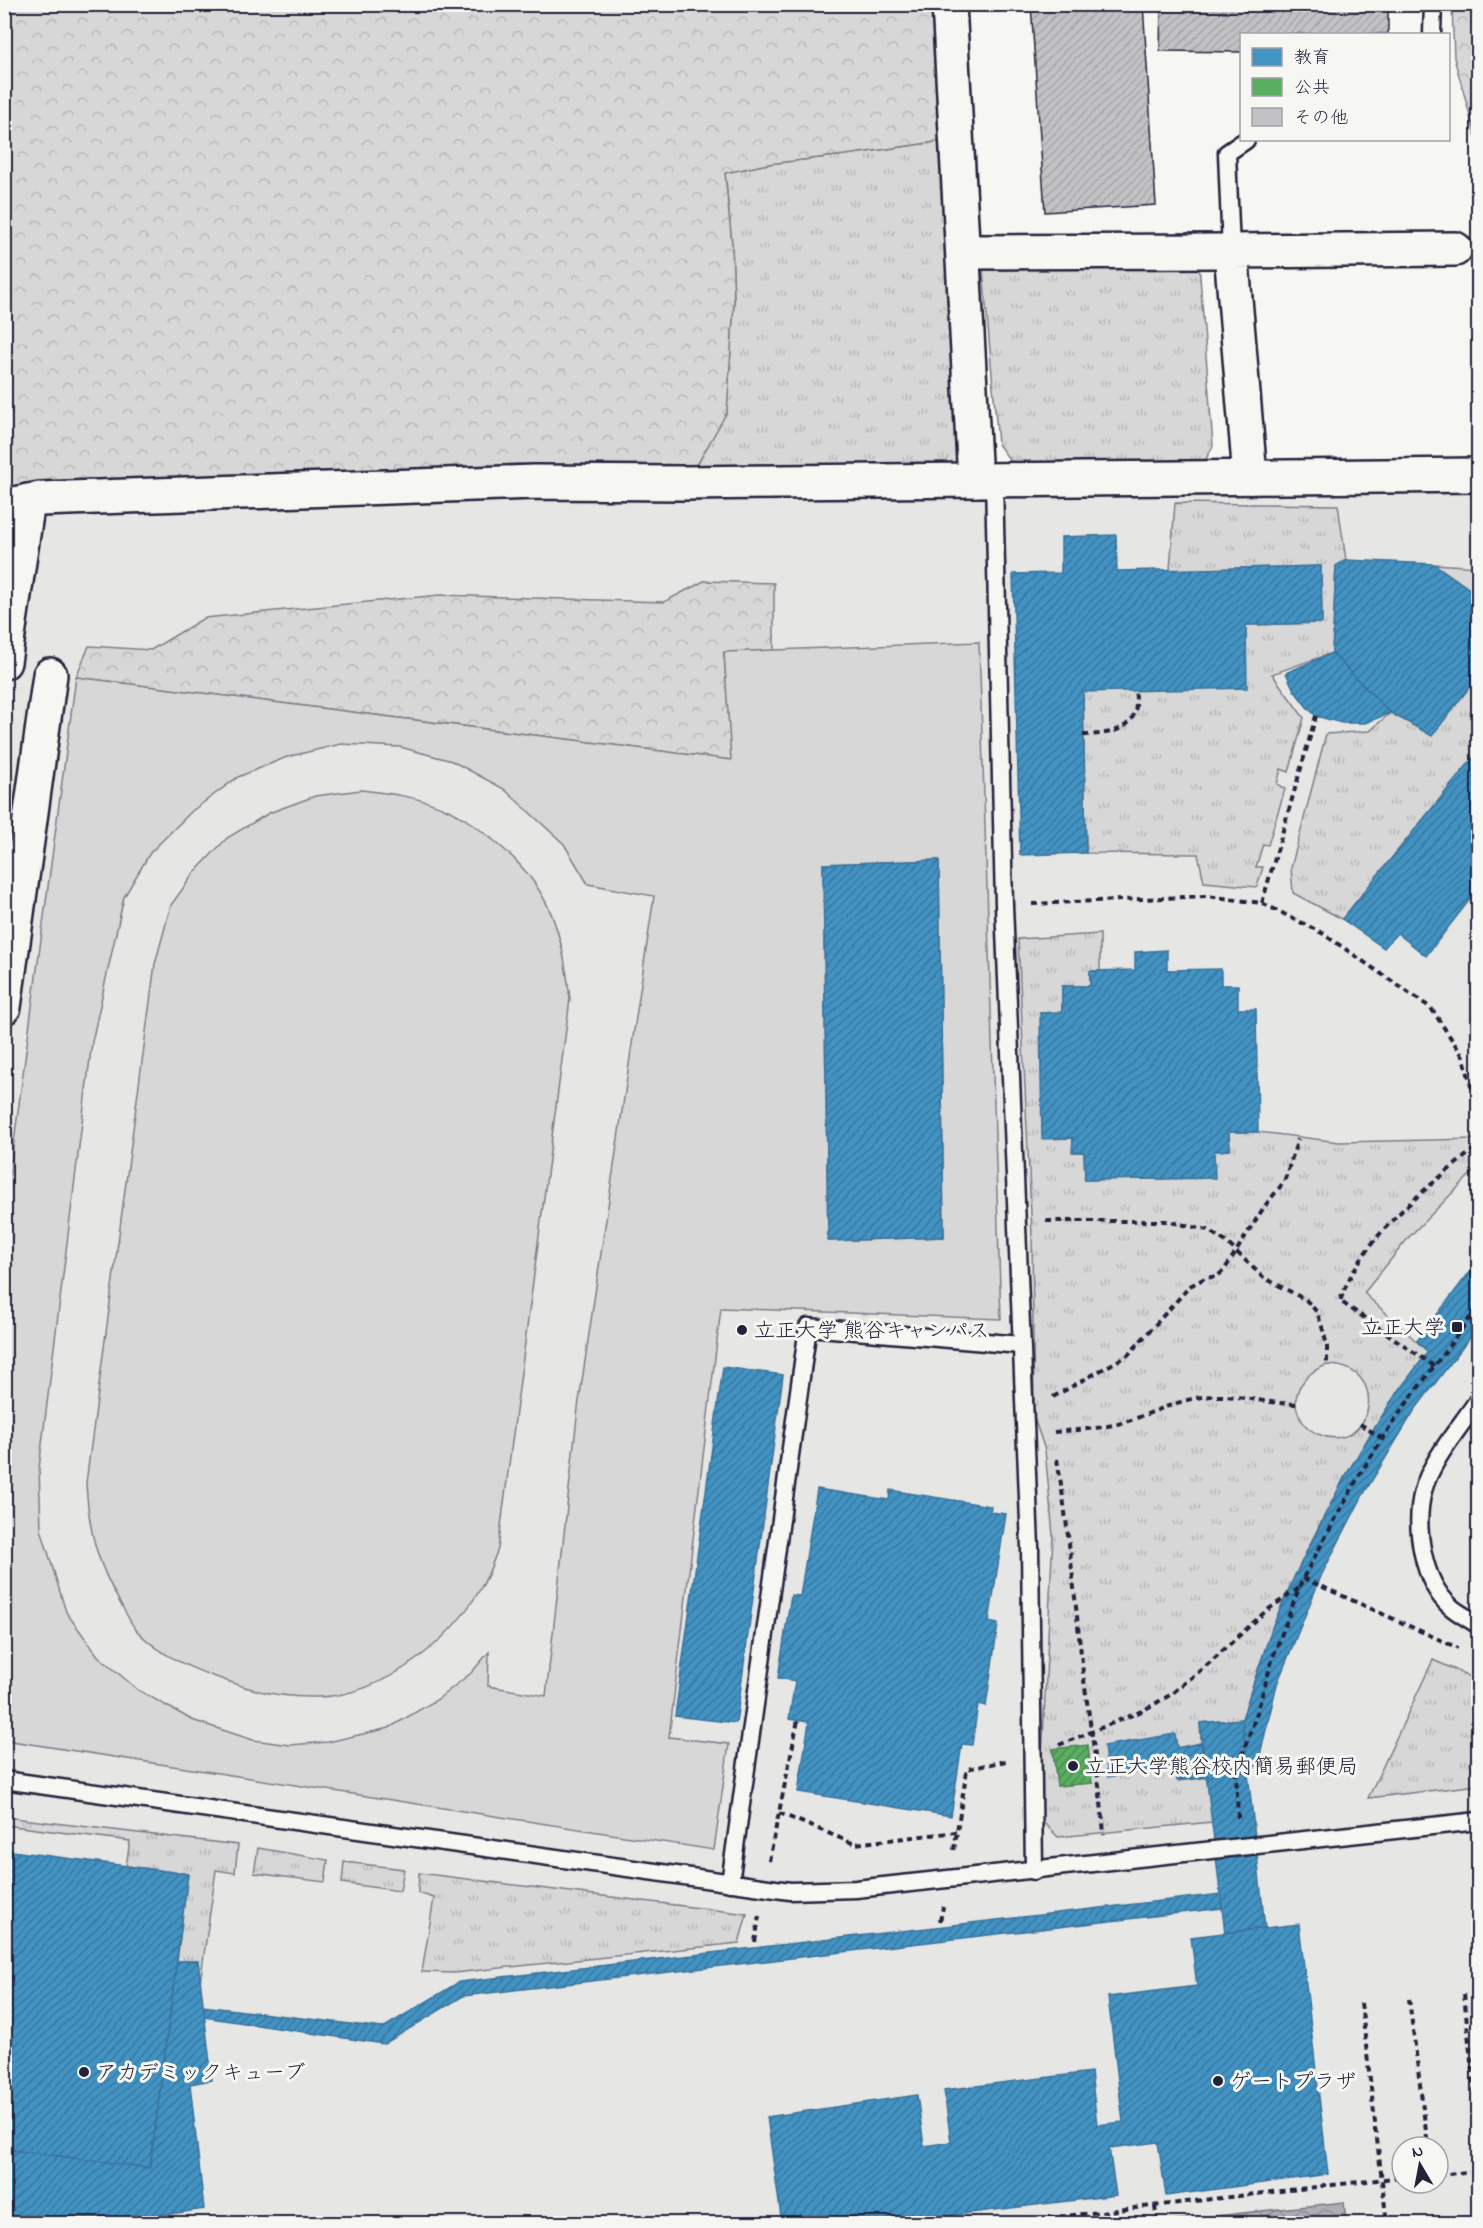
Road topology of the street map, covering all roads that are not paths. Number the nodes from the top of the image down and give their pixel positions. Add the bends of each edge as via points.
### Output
1 (949, 4) edge
2 (1433, 4) edge
3 (1432, 33) edge
4 (1245, 141) edge
5 (1455, 249) dead end
6 (1231, 251) junction
7 (963, 252) junction
8 (1479, 475) edge
9 (1250, 477) junction
10 (984, 480) junction
11 (16, 504) edge
12 (10, 582) edge
13 (4, 662) edge
14 (50, 675) dead end
15 (4, 1007) edge
16 (1021, 1345) junction
17 (1479, 1400) edge
18 (1479, 1624) edge
19 (4, 1780) edge
20 (1479, 1821) edge
21 (1034, 1871) junction
22 (730, 1883) junction

1 - 7 street
2 - 3 lane
4 - 6 lane via 1227,153
5 - 6 street
6 - 7 street
6 - 9 street
7 - 10 street
8 - 9 street
9 - 10 street
10 - 11 street via 534,482 40,499
10 - 16 lane
11 - 12 street
12 - 13 street
14 - 15 street
16 - 21 lane via 1030,1547
16 - 22 lane via 807,1327
17 - 18 lane via 1433,1467 1423,1491 1419,1539 1434,1587 1451,1608
19 - 22 lane
20 - 21 lane
21 - 22 lane via 856,1889 790,1891

